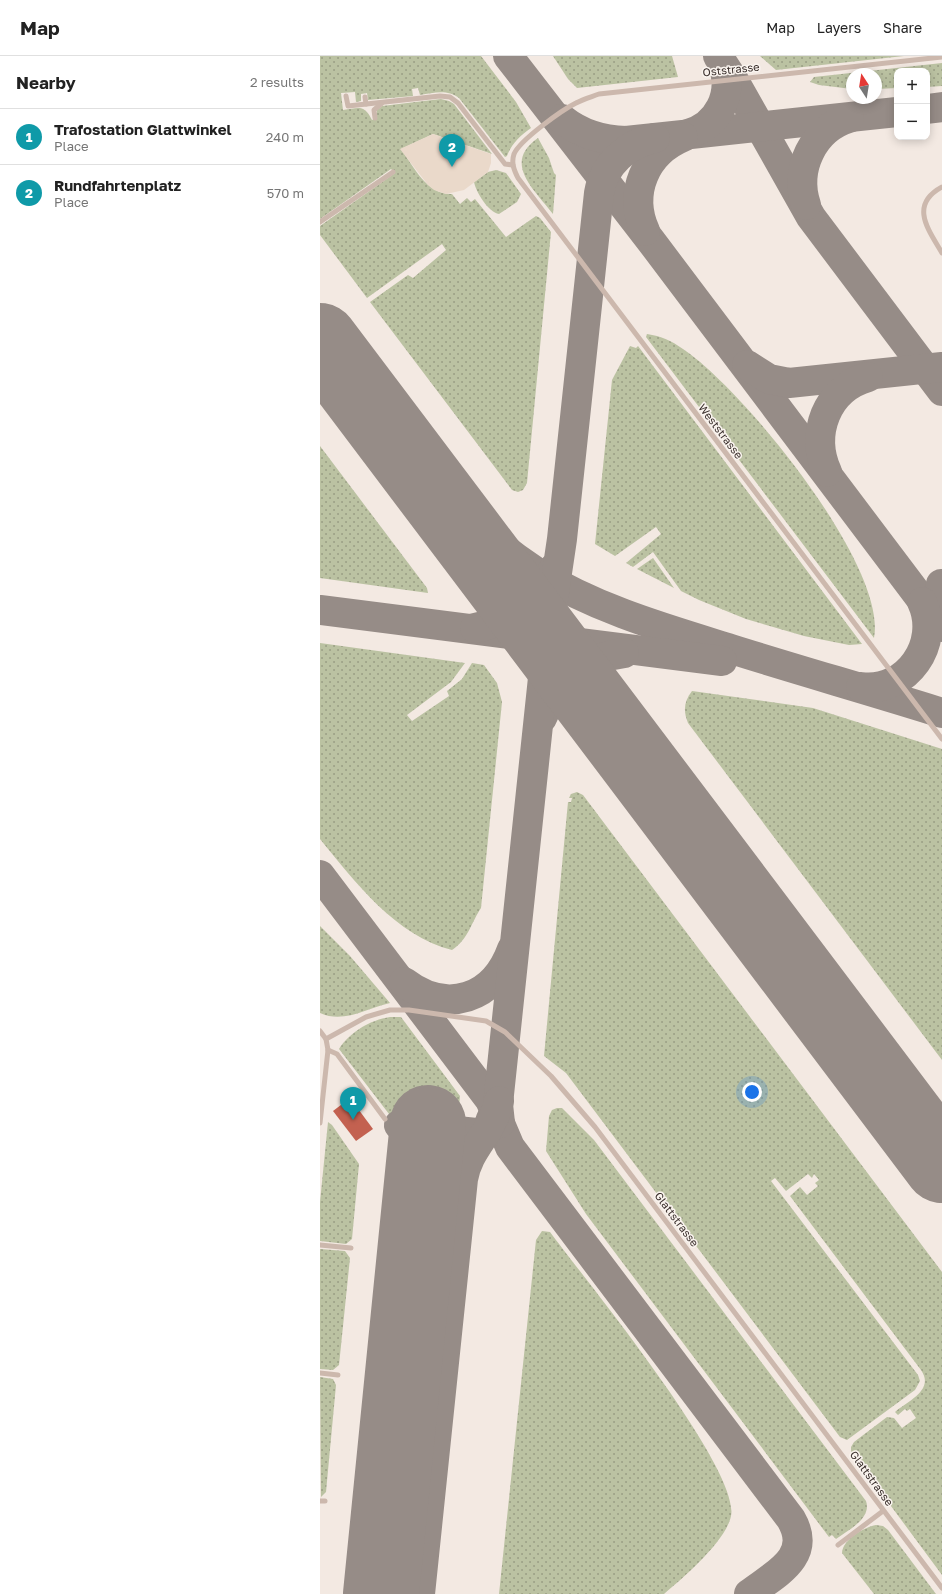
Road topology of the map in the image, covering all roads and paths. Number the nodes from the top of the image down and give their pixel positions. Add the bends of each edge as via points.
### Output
1 (942, 57) edge
2 (416, 91) dead end
3 (346, 96) dead end
4 (365, 97) dead end
5 (416, 99) junction
6 (385, 102) junction
7 (366, 104) junction
8 (374, 118) dead end
9 (513, 165) junction
10 (393, 172) dead end
11 (942, 187) edge
12 (320, 222) edge
13 (942, 253) edge
14 (942, 740) edge
15 (320, 1031) edge
16 (326, 1038) junction
17 (328, 1050) junction
18 (385, 1119) dead end
19 (320, 1123) edge
20 (320, 1246) edge
21 (351, 1248) dead end
22 (320, 1373) edge
23 (338, 1375) dead end
24 (883, 1511) junction
25 (838, 1545) dead end
26 (942, 1588) edge

1 - 9 lane, Oststrasse via 599,94 572,105 534,133 516,150
2 - 5 lane
3 - 7 lane via 348,106
4 - 7 lane
5 - 6 lane
5 - 9 lane via 446,96 454,99 505,164
6 - 7 lane
6 - 8 lane via 376,108
9 - 14 lane, Weststrasse via 518,178
10 - 12 lane
11 - 13 lane via 929,198 923,212 925,223
15 - 16 lane
16 - 17 lane
16 - 24 lane, Glattstrasse via 366,1017 397,1010 423,1011 486,1021 505,1032 551,1076 595,1126
17 - 18 lane via 337,1054
17 - 19 lane
20 - 21 lane
22 - 23 lane
24 - 25 lane
24 - 26 lane, Glattstrasse

